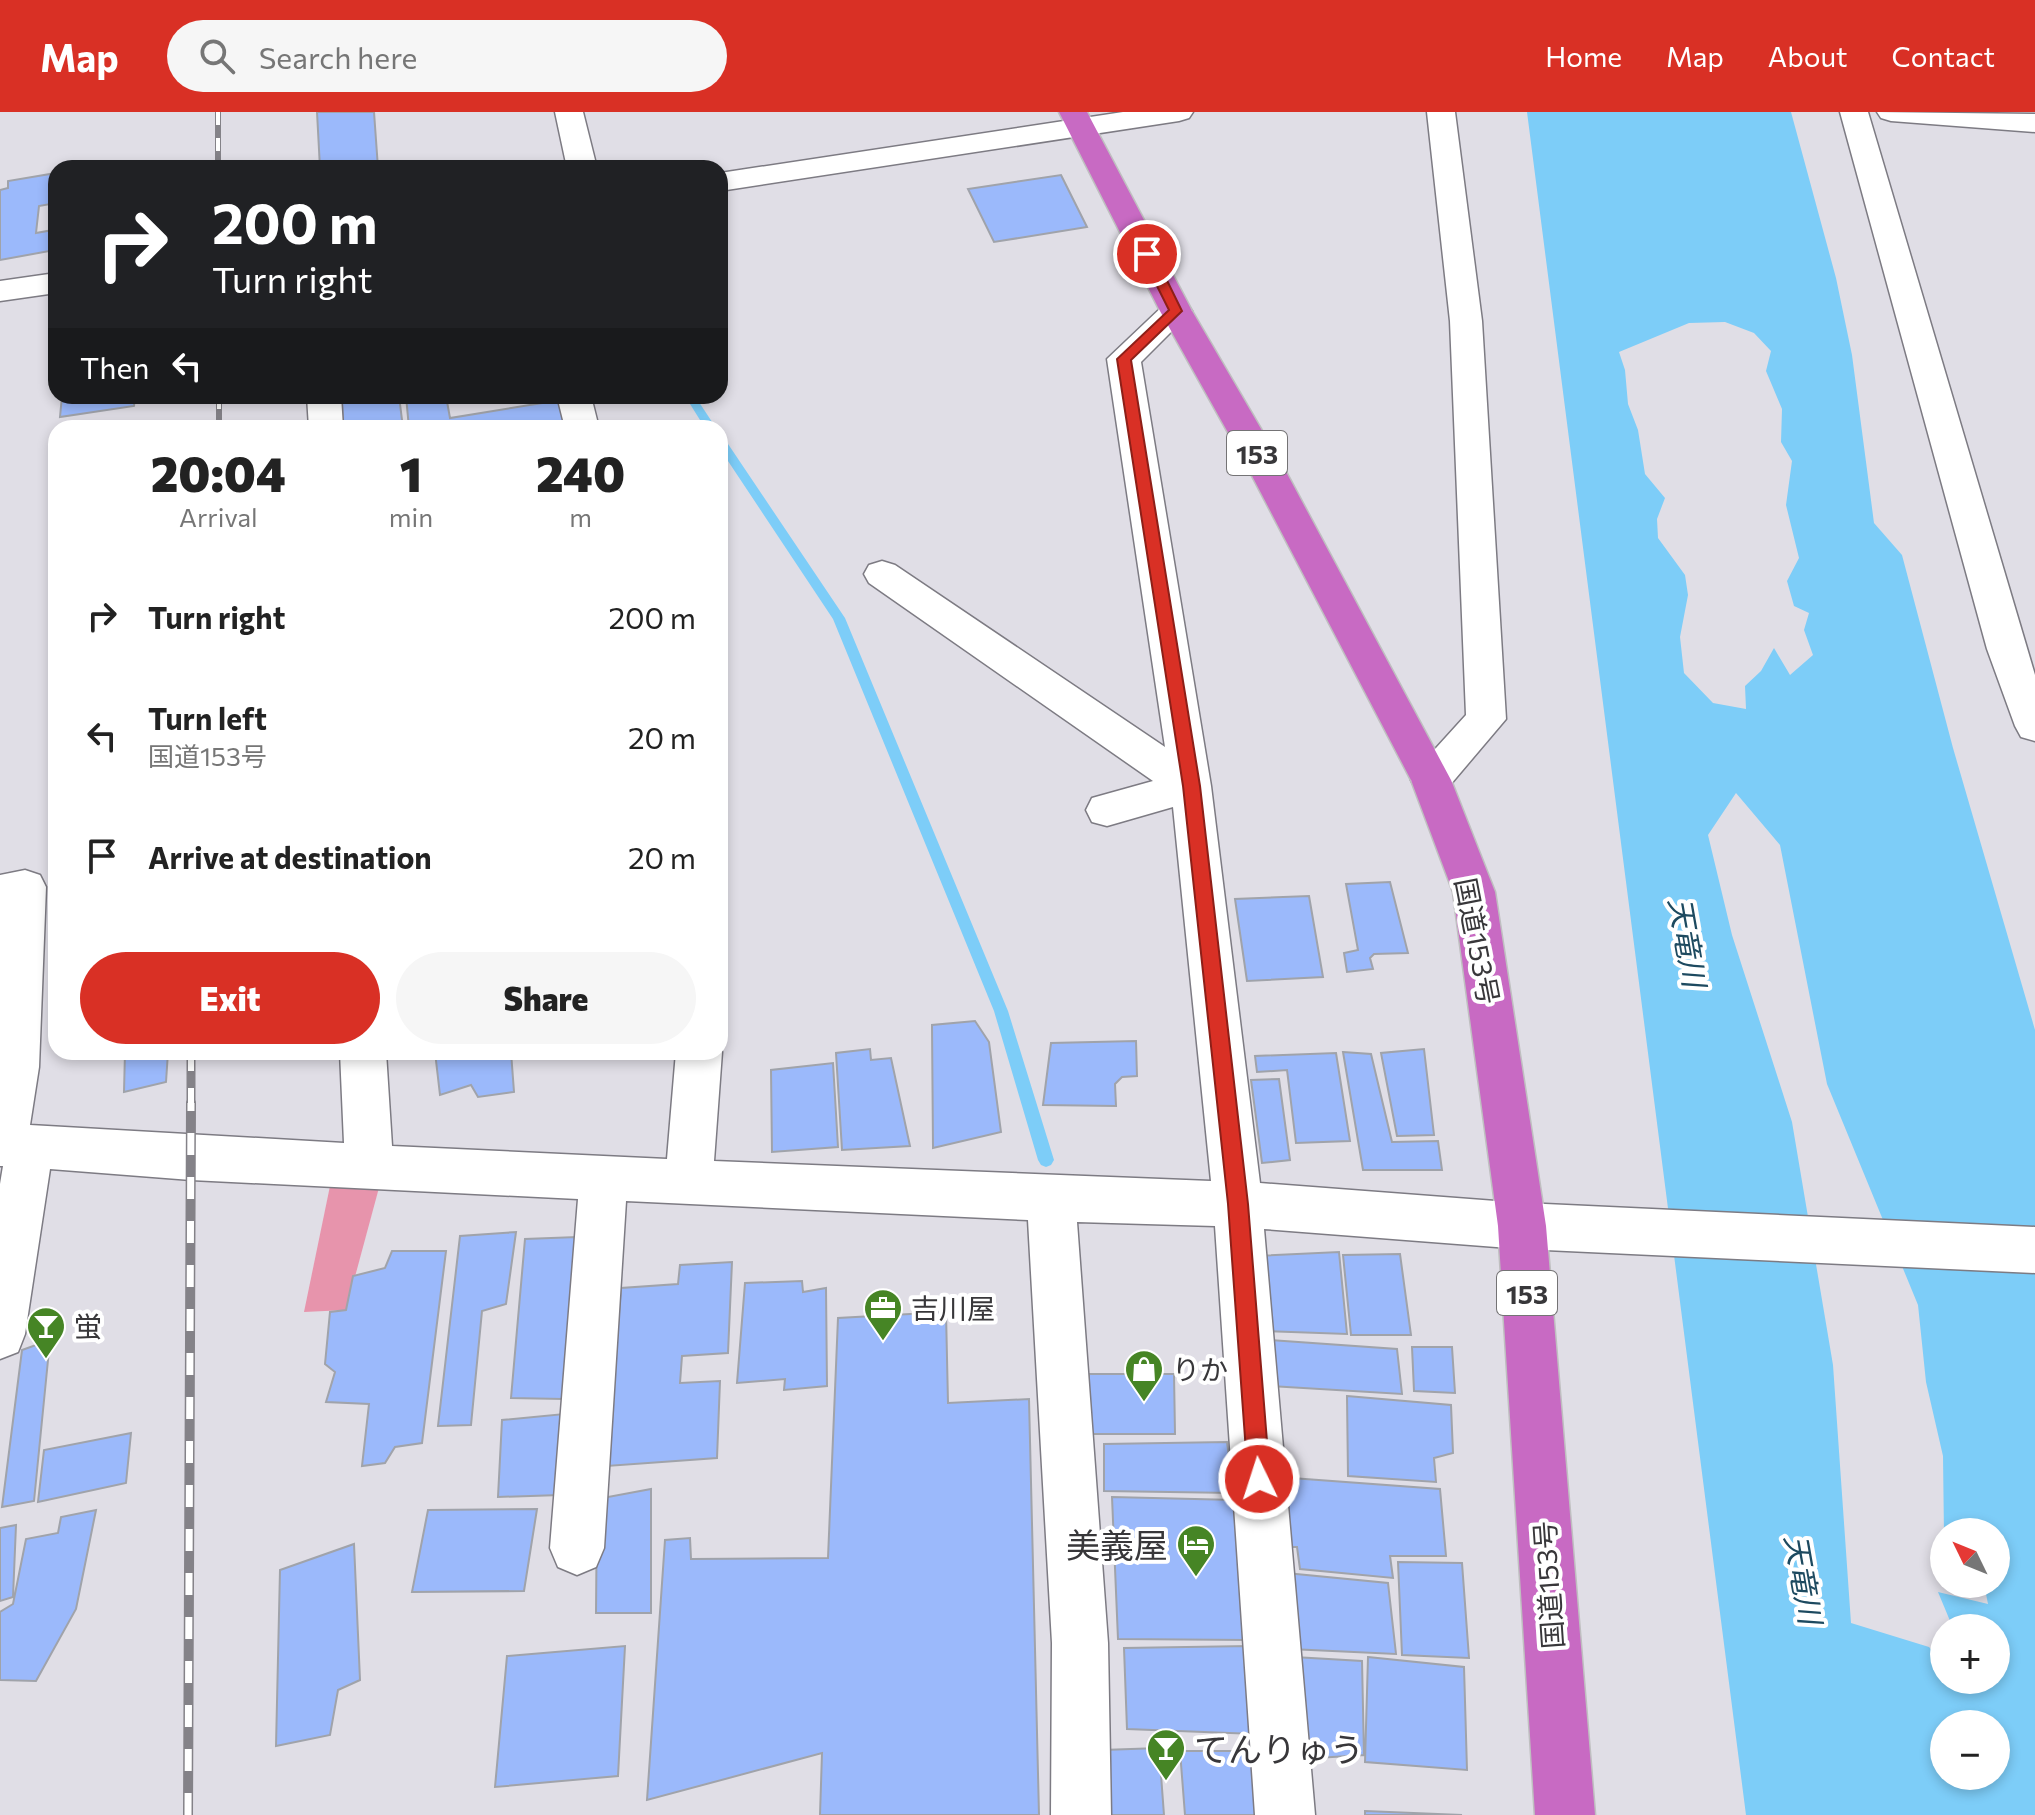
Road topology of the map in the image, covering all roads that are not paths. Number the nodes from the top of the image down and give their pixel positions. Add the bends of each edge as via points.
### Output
1 (569, 112) edge
2 (1179, 112) edge
3 (1441, 112) edge
4 (1854, 112) edge
5 (1891, 112) edge
6 (1077, 120) edge
7 (2035, 123) edge
8 (580, 160) edge
9 (728, 181) edge
10 (48, 284) edge
11 (0, 291) edge
12 (1176, 311) junction
13 (882, 574) dead end
14 (2035, 726) edge
15 (1431, 780) junction
16 (1191, 786) junction
17 (1107, 810) dead end
18 (0, 893) edge
19 (363, 1060) edge
20 (698, 1060) edge
21 (11, 1145) edge
22 (369, 1164) junction
23 (604, 1177) junction
24 (689, 1182) junction
25 (1051, 1199) junction
26 (1238, 1204) junction
27 (1522, 1226) junction
28 (2035, 1250) edge
29 (0, 1334) edge
30 (577, 1548) dead end
31 (1081, 1815) edge
32 (1285, 1815) edge
33 (1565, 1815) edge

1 - 8 street
2 - 6 street
3 - 15 street via 1466,321 1486,719
4 - 14 street via 2006,649
5 - 7 street
6 - 9 street
6 - 12 highway, 国道153号 / 153
10 - 11 street
12 - 15 highway, 国道153号 / 153
12 - 16 street via 1124,359
13 - 16 street
15 - 27 highway, 国道153号 / 153 via 1474,892
16 - 17 street
16 - 26 street
18 - 21 street via 25,887
19 - 22 street
20 - 24 street
21 - 22 street
21 - 29 street
22 - 23 street
23 - 24 street
23 - 30 street
24 - 25 street
25 - 26 street
25 - 31 street via 1080,1643
26 - 27 street
26 - 32 street
27 - 28 street
27 - 33 highway, 国道153号 / 153

